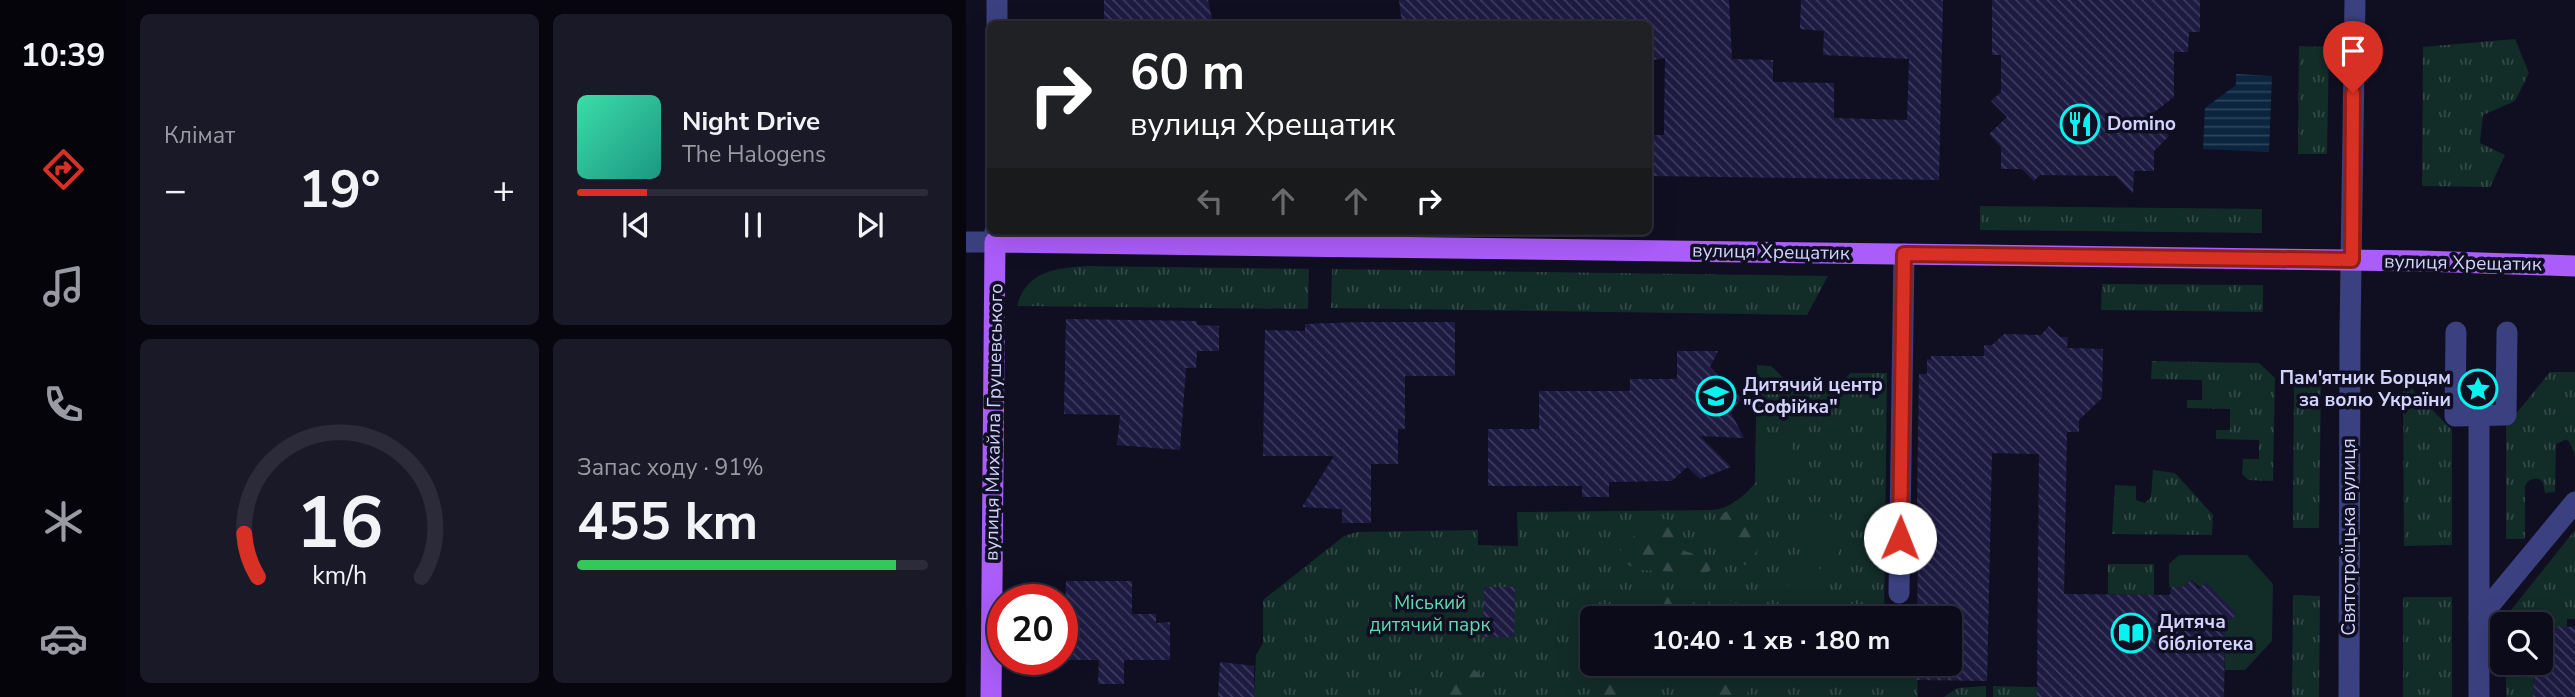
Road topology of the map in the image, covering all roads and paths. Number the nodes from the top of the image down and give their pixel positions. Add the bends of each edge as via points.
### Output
1 (997, 0) edge
2 (2355, 0) edge
3 (997, 21) edge
4 (995, 237) edge
5 (966, 242) edge
6 (1904, 254) junction
7 (2352, 260) junction
8 (2575, 266) edge
9 (2456, 332) dead end
10 (2507, 332) dead end
11 (2479, 415) junction
12 (2575, 502) edge
13 (1899, 593) dead end
14 (2479, 618) junction
15 (991, 697) edge
16 (2349, 697) edge
17 (2479, 697) edge

1 - 3 street
2 - 7 street, Святотроїцька вулиця
4 - 5 street, вулиця Хрещатик
4 - 6 main road, вулиця Хрещатик
4 - 15 main road, вулиця Михайла Грушевського
6 - 7 main road, вулиця Хрещатик
6 - 13 street
7 - 8 main road, вулиця Хрещатик
7 - 16 street, Святотроїцька вулиця
9 - 11 street via 2455,416
10 - 11 street via 2506,415
11 - 14 street
12 - 14 street
14 - 17 street

